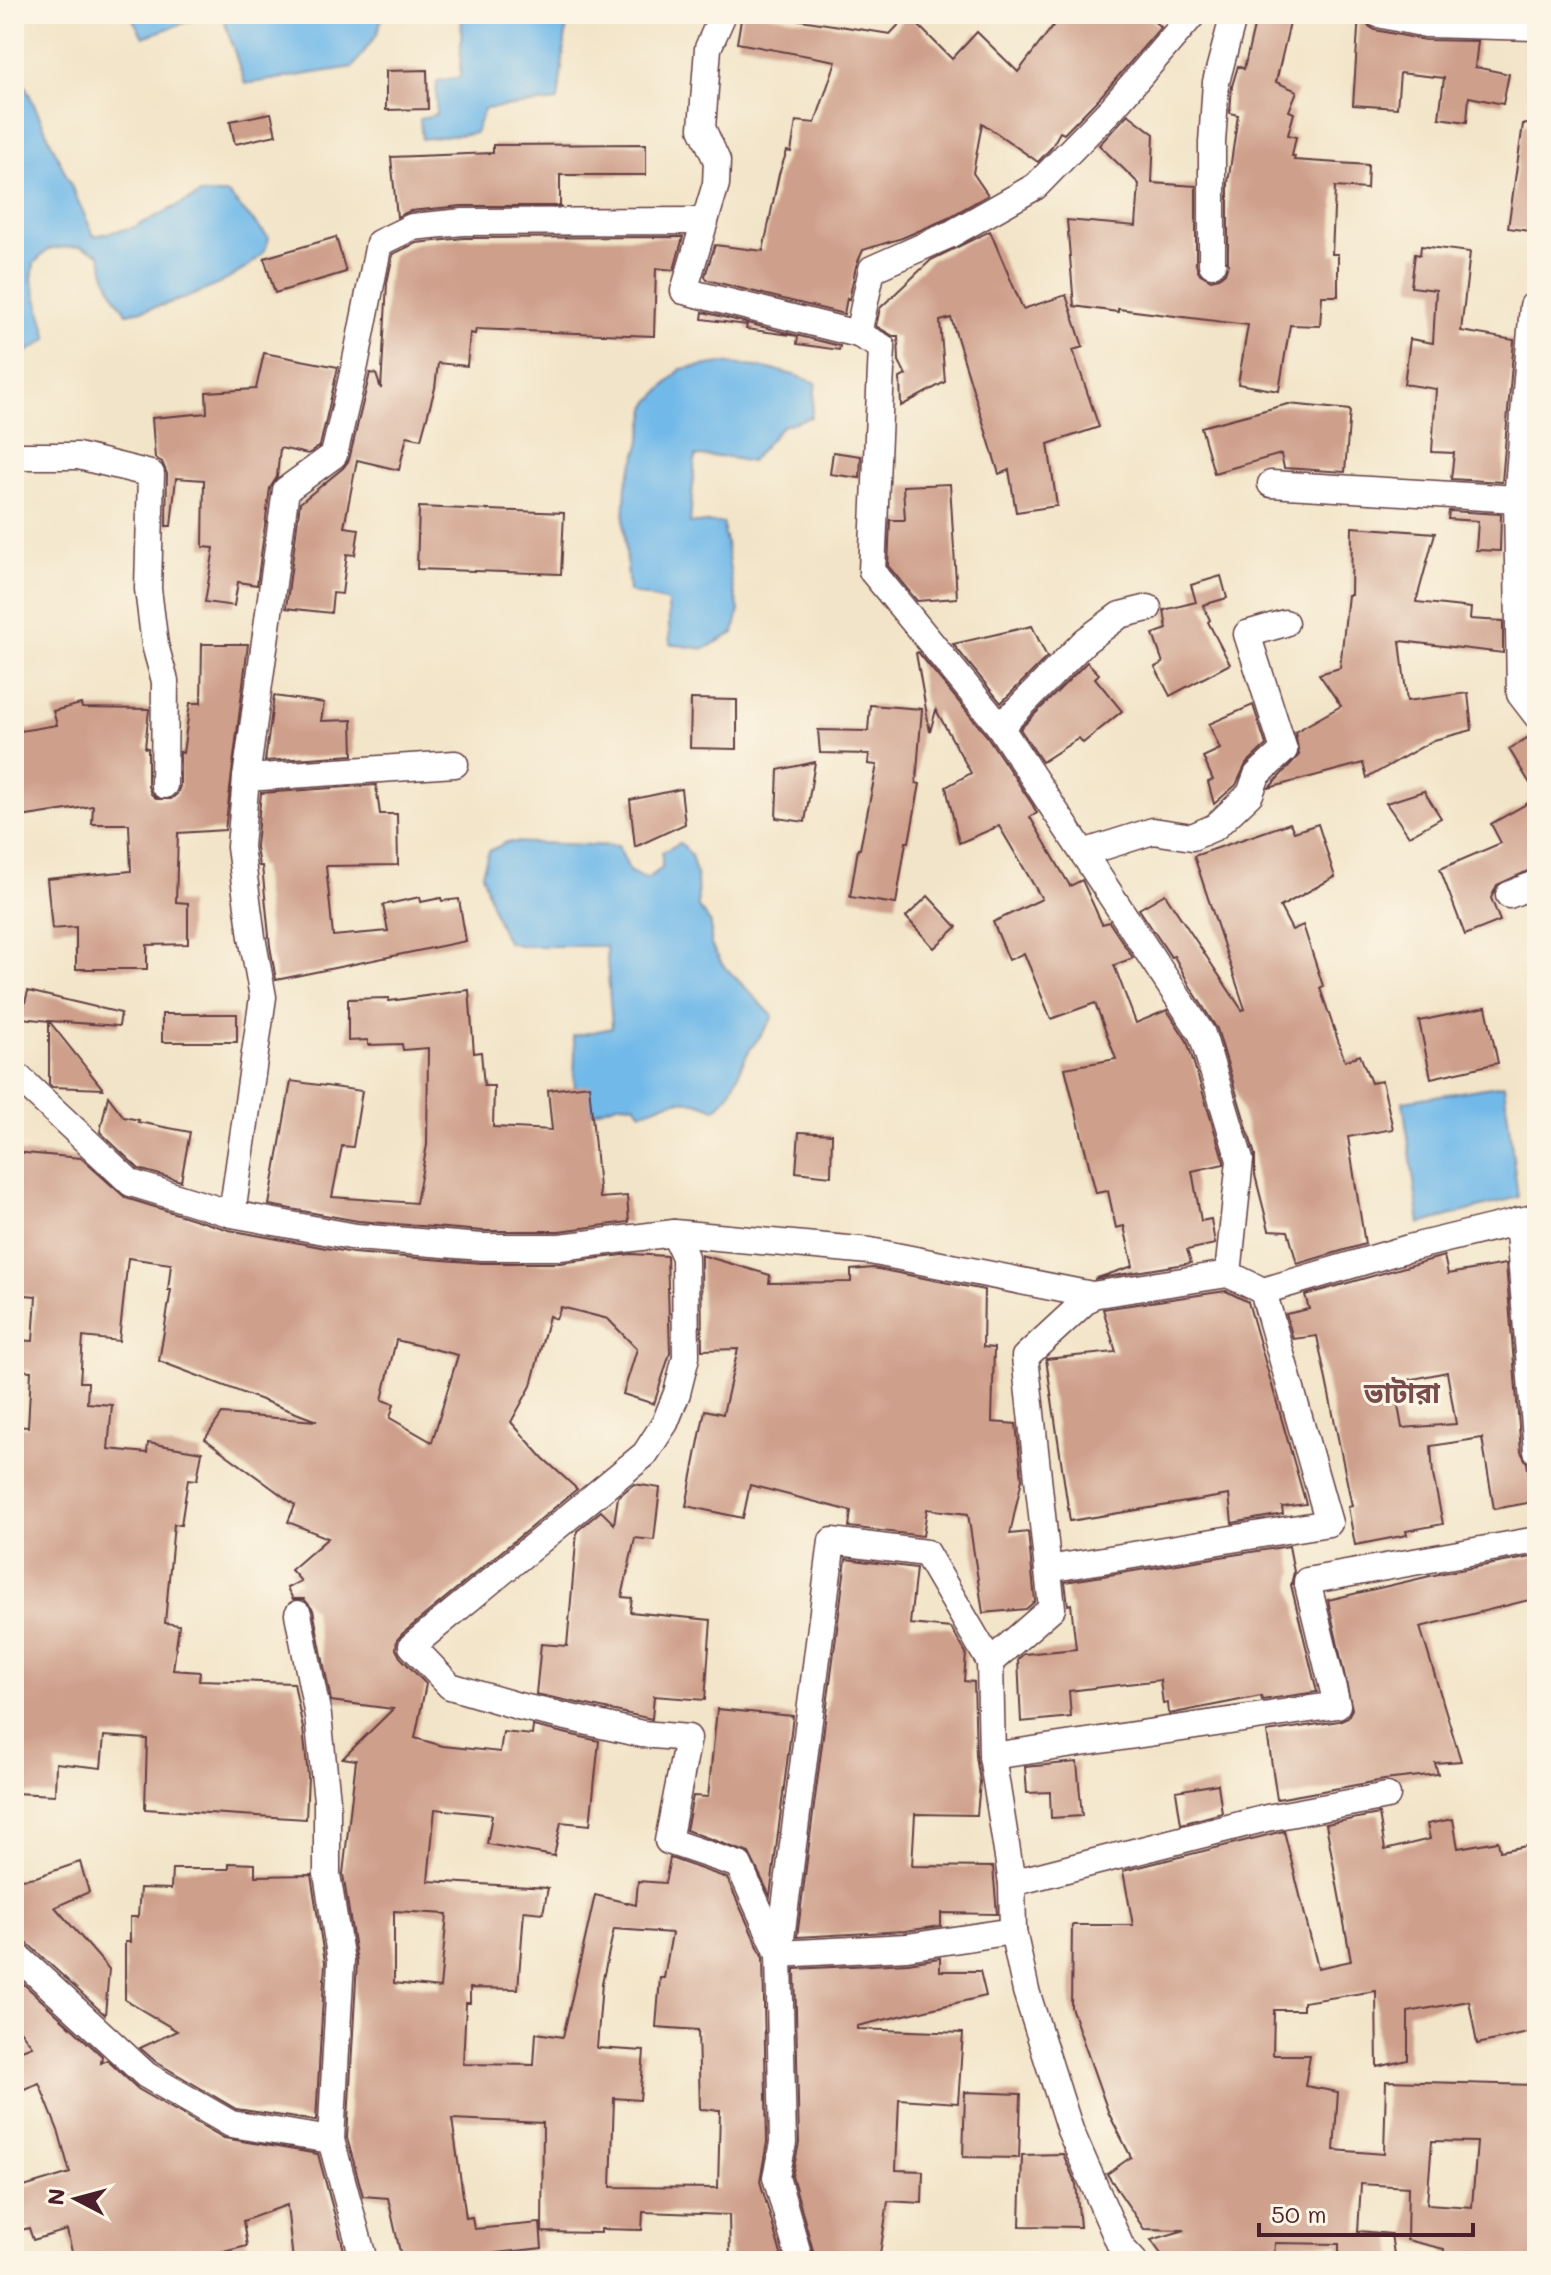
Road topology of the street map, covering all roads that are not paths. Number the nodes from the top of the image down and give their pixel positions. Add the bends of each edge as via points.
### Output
1 (723, 14) edge
2 (1193, 14) edge
3 (1234, 14) edge
4 (1378, 14) edge
5 (1537, 27) edge
6 (705, 221) junction
7 (1212, 264) dead end
8 (1533, 306) dead end
9 (858, 334) junction
10 (14, 456) edge
11 (1271, 484) dead end
12 (1517, 499) junction
13 (1148, 608) dead end
14 (1285, 623) dead end
15 (1537, 716) edge
16 (1000, 727) junction
17 (455, 764) dead end
18 (246, 778) junction
19 (164, 785) dead end
20 (1083, 853) junction
21 (1537, 883) edge
22 (1509, 895) dead end
23 (14, 1073) edge
24 (232, 1214) junction
25 (1528, 1219) edge
26 (674, 1233) junction
27 (1228, 1274) junction
28 (1263, 1291) junction
29 (1092, 1295) junction
30 (1537, 1451) edge
31 (1537, 1540) edge
32 (1048, 1569) junction
33 (298, 1614) dead end
34 (990, 1662) junction
35 (992, 1756) junction
36 (1387, 1796) dead end
37 (1012, 1883) junction
38 (1013, 1931) junction
39 (14, 1953) edge
40 (779, 1954) junction
41 (331, 2140) junction
42 (364, 2261) edge
43 (800, 2261) edge
44 (1134, 2261) edge

1 - 6 street via 708,48 702,128 717,161
2 - 9 street via 1036,186 951,234 872,269
3 - 7 street via 1216,82
4 - 5 street via 1426,24
6 - 9 street via 684,291
6 - 18 street via 463,222 412,227 379,243 334,455 286,490
8 - 12 street
9 - 16 street via 882,347 872,571
10 - 19 street via 78,456 151,474 148,589 165,681
11 - 12 street
12 - 15 street via 1520,694
13 - 16 street via 1120,615 1085,641
14 - 20 street via 1247,634 1284,750 1257,775 1250,794 1215,827 1192,837 1153,831
16 - 20 street
17 - 18 street
18 - 24 street via 240,847 263,997
20 - 27 street via 1202,1034 1240,1160
21 - 22 street
23 - 24 street via 131,1183
24 - 26 street via 356,1237 482,1247 560,1247
25 - 28 street
25 - 30 street
26 - 29 street via 870,1251
26 - 40 street via 685,1257 686,1357 677,1393 652,1444 615,1481 412,1646 450,1686 642,1734 688,1738 668,1841 739,1865
27 - 28 street
27 - 29 street
28 - 32 street via 1329,1523
29 - 32 street via 1025,1357
31 - 35 street via 1307,1581 1337,1705
32 - 34 street via 1052,1608
33 - 41 street via 318,1716 327,1800 327,1874 341,1961
34 - 35 street
34 - 40 street via 926,1553 832,1541
35 - 37 street
36 - 37 street via 1267,1818
37 - 38 street
38 - 40 street via 907,1947
38 - 44 street via 1026,1991 1070,2130 1121,2247
39 - 41 street via 146,2075 231,2124
40 - 43 street via 784,2117 776,2177
41 - 42 street

